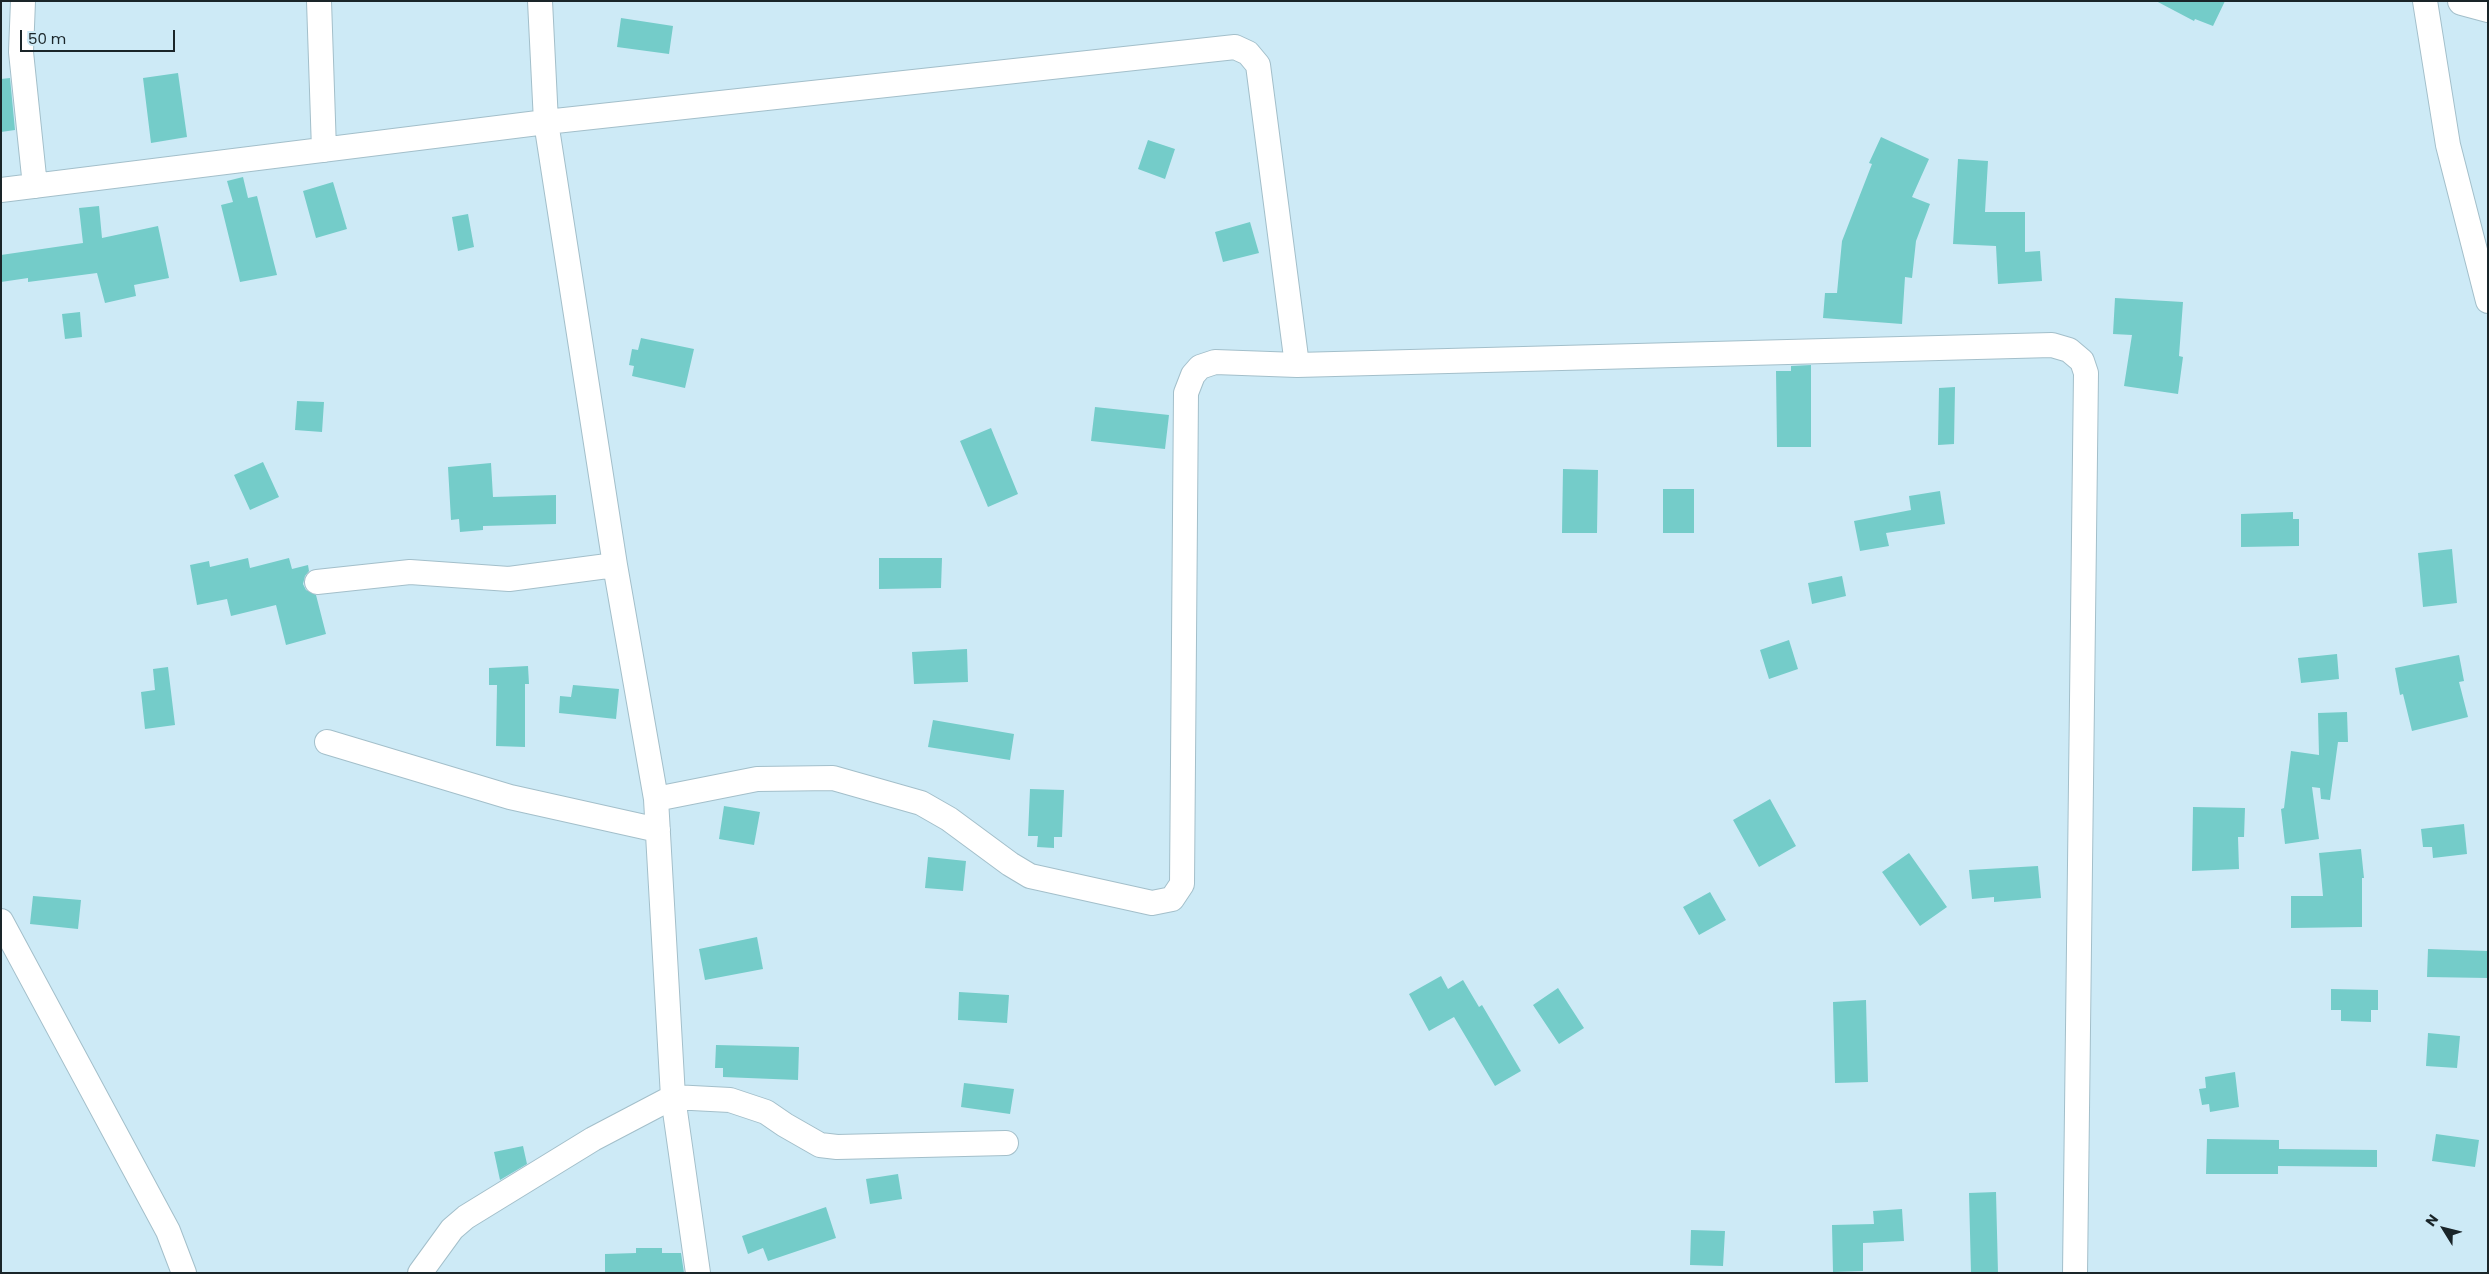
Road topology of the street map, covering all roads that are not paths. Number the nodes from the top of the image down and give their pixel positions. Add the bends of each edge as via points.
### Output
1 (23, 1) edge
2 (319, 1) edge
3 (540, 1) edge
4 (2425, 1) edge
5 (2462, 1) edge
6 (2488, 8) edge
7 (546, 122) junction
8 (324, 150) junction
9 (35, 186) junction
10 (1, 190) edge
11 (2488, 301) edge
12 (1297, 364) junction
13 (615, 565) junction
14 (317, 582) dead end
15 (327, 742) dead end
16 (656, 799) junction
17 (658, 830) junction
18 (1, 921) edge
19 (672, 1097) junction
20 (1006, 1143) dead end
21 (184, 1273) edge
22 (420, 1273) edge
23 (698, 1273) edge
24 (2075, 1273) edge

1 - 9 street via 21,52
2 - 8 street
3 - 7 street
4 - 11 street via 2448,145
5 - 6 main road
7 - 8 street
7 - 12 street via 1235,47 1248,52 1258,65
7 - 13 street
8 - 9 street
9 - 10 street
12 - 16 street via 1215,362 1200,367 1192,375 1186,393 1182,884 1172,899 1152,903 1030,876 921,803 834,778 758,778
12 - 24 street via 2052,345 2069,350 2082,360 2086,373
13 - 14 street via 509,579 410,572
13 - 16 street
15 - 17 street via 510,797
16 - 17 street
17 - 19 street
18 - 21 street via 168,1231
19 - 20 street via 730,1100 766,1112 820,1145
19 - 22 street via 593,1139 466,1217 452,1229
19 - 23 street

